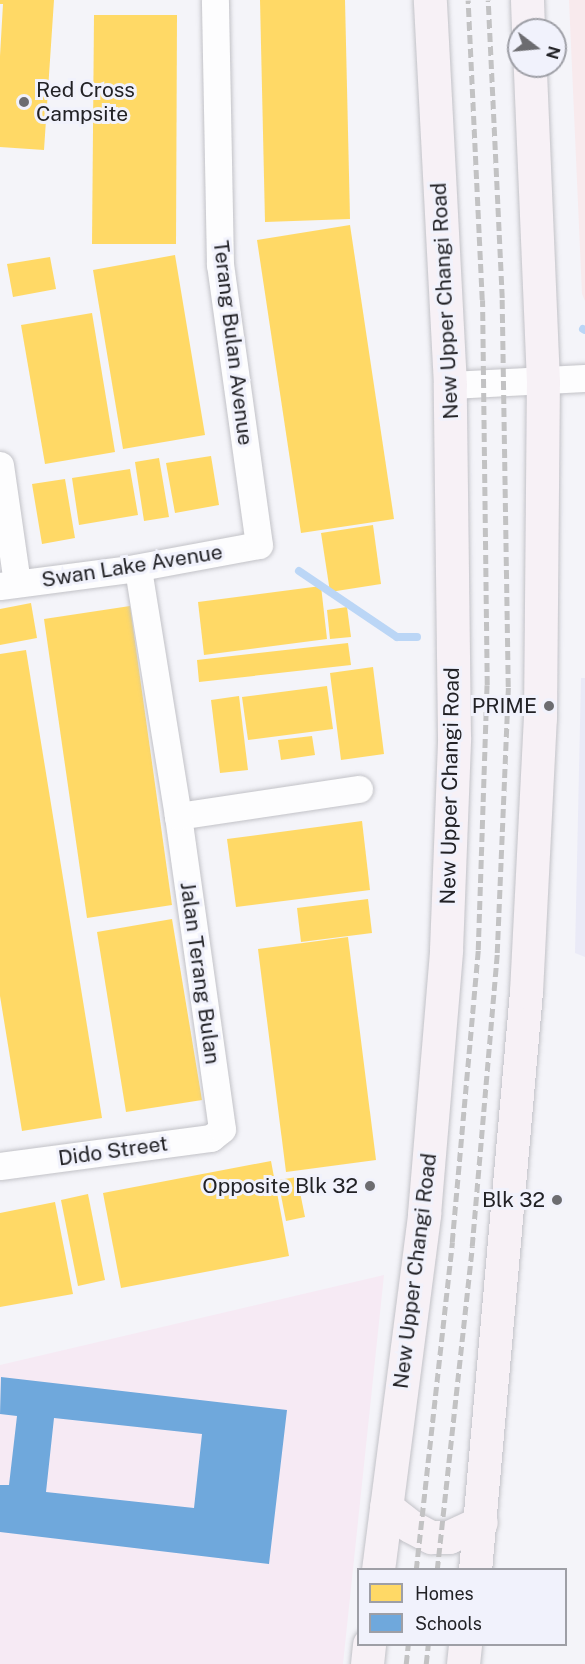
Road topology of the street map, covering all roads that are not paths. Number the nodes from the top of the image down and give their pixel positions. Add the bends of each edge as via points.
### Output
1 (215, 0) edge
2 (430, 0) edge
3 (527, 0) edge
4 (528, 18) edge
5 (530, 78) edge
6 (585, 378) edge
7 (543, 389) junction
8 (450, 392) junction
9 (585, 394) edge
10 (0, 465) edge
11 (260, 541) joint
12 (138, 568) junction
13 (9, 584) edge
14 (359, 789) dead end
15 (178, 816) junction
16 (222, 1129) joint
17 (0, 1166) edge
18 (386, 1507) junction
19 (481, 1522) junction
20 (378, 1568) edge
21 (475, 1568) edge
22 (369, 1646) edge
23 (465, 1646) edge
24 (367, 1664) edge
25 (463, 1664) edge

1 - 11 street, Terang Bulan Avenue via 220,265
2 - 8 main road, New Upper Changi Road
3 - 4 main road
5 - 7 main road
6 - 7 street
7 - 8 street
7 - 9 street
7 - 19 main road via 540,718 531,906
8 - 18 main road, New Upper Changi Road via 454,736 446,950 424,1214
10 - 13 street
11 - 12 street, Swan Lake Avenue via 256,547
12 - 13 street, Swan Lake Avenue
12 - 15 street, Jalan Terang Bulan
14 - 15 street
15 - 16 street, Jalan Terang Bulan
16 - 17 street, Dido Street via 211,1138
18 - 19 main road via 431,1538 449,1538
18 - 20 main road, New Upper Changi Road
19 - 21 main road
22 - 24 main road
23 - 25 main road

